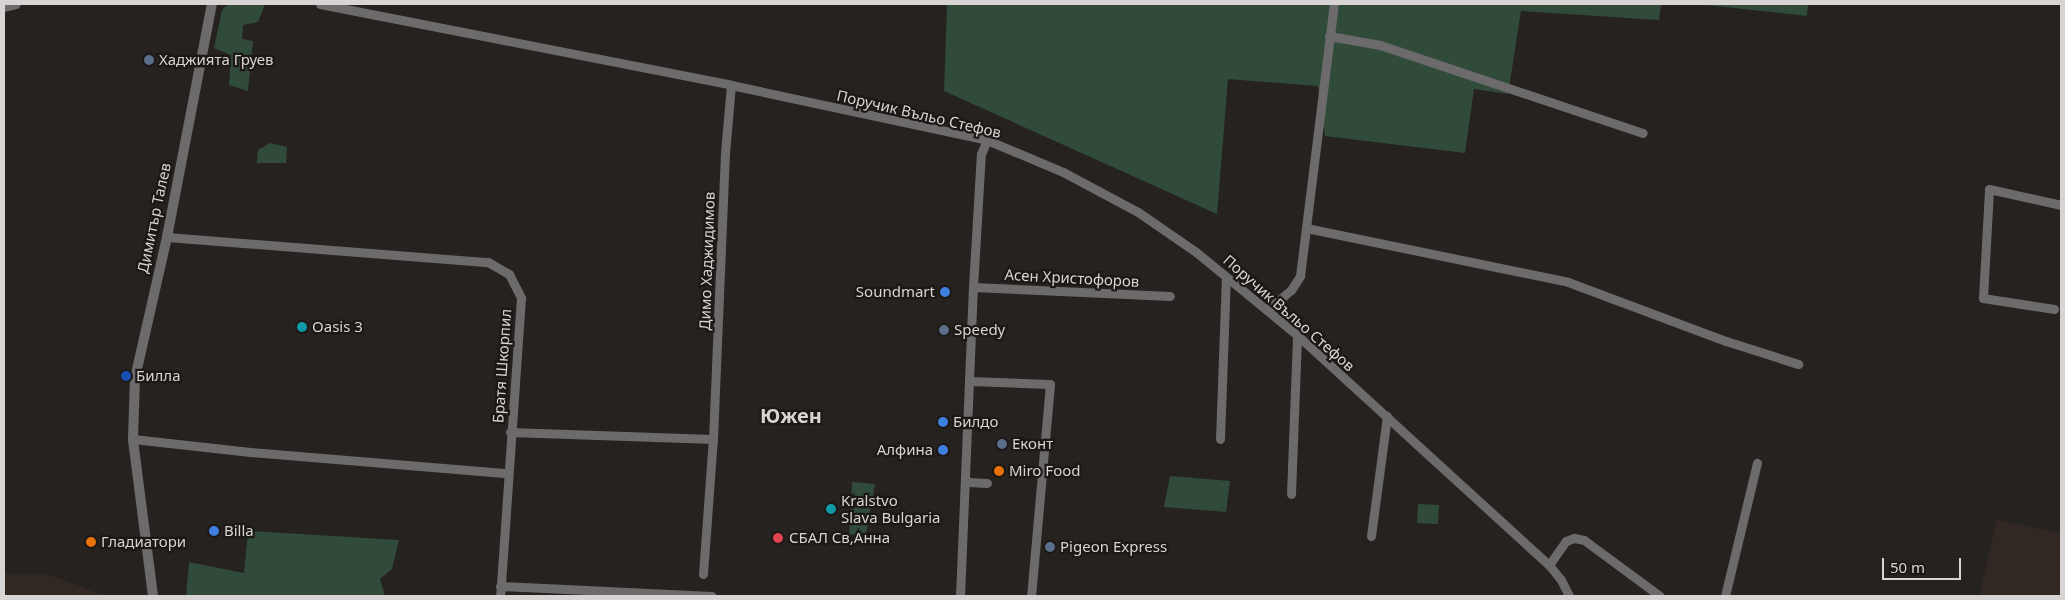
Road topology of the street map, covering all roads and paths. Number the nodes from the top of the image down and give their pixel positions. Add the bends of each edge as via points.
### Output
1 (16, 4) edge
2 (212, 4) edge
3 (320, 4) edge
4 (1334, 4) edge
5 (4, 7) edge
6 (1329, 36) junction
7 (731, 85) junction
8 (1643, 133) dead end
9 (986, 140) junction
10 (2061, 205) edge
11 (1306, 228) junction
12 (167, 236) junction
13 (1226, 277) junction
14 (973, 286) junction
15 (1170, 296) dead end
16 (2054, 309) dead end
17 (1267, 310) junction
18 (1297, 335) junction
19 (1798, 364) dead end
20 (969, 381) junction
21 (1387, 416) junction
22 (510, 432) junction
23 (133, 439) junction
24 (713, 439) junction
25 (1220, 439) dead end
26 (1757, 463) dead end
27 (507, 473) junction
28 (965, 478) junction
29 (987, 483) dead end
30 (1291, 494) dead end
31 (1371, 536) dead end
32 (1549, 565) junction
33 (704, 574) dead end
34 (500, 586) junction
35 (153, 596) edge
36 (500, 596) edge
37 (712, 596) edge
38 (960, 596) edge
39 (1031, 596) edge
40 (1569, 596) edge
41 (1660, 596) edge
42 (1725, 596) edge

1 - 5 street
2 - 12 street, Димитър Талев
3 - 7 street, Поручик Въльо Стефов
4 - 6 street
6 - 8 street via 1380,44
6 - 11 street
7 - 9 street, Поручик Въльо Стефов
7 - 24 street, Димо Хаджидимов
9 - 13 street, Поручик Въльо Стефов via 1063,172 1138,212
9 - 14 street via 981,154
10 - 16 street via 1989,190 1983,298
11 - 17 street via 1300,276 1291,290
11 - 19 street via 1568,282 1726,341
12 - 22 street, Братя Шкорпил via 488,262 509,274 521,298
12 - 23 street, Димитър Талев via 135,378
13 - 17 street, Поручик Въльо Стефов
13 - 25 street
14 - 15 street, Асен Христофоров
14 - 20 street
17 - 18 street, Поручик Въльо Стефов
18 - 21 street, Поручик Въльо Стефов
18 - 30 street
20 - 28 street
20 - 39 street via 1050,384
21 - 31 street
21 - 32 street, Поручик Въльо Стефов
22 - 24 street
22 - 27 street, Братя Шкорпил
23 - 27 street
23 - 35 street, Димитър Талев
24 - 33 street, Димо Хаджидимов
26 - 42 street
27 - 34 street, Братя Шкорпил
28 - 29 street via 968,482
28 - 38 street
32 - 40 street, Поручик Въльо Стефов
32 - 41 street via 1566,541 1574,538 1584,540
34 - 36 street, Братя Шкорпил
34 - 37 street

